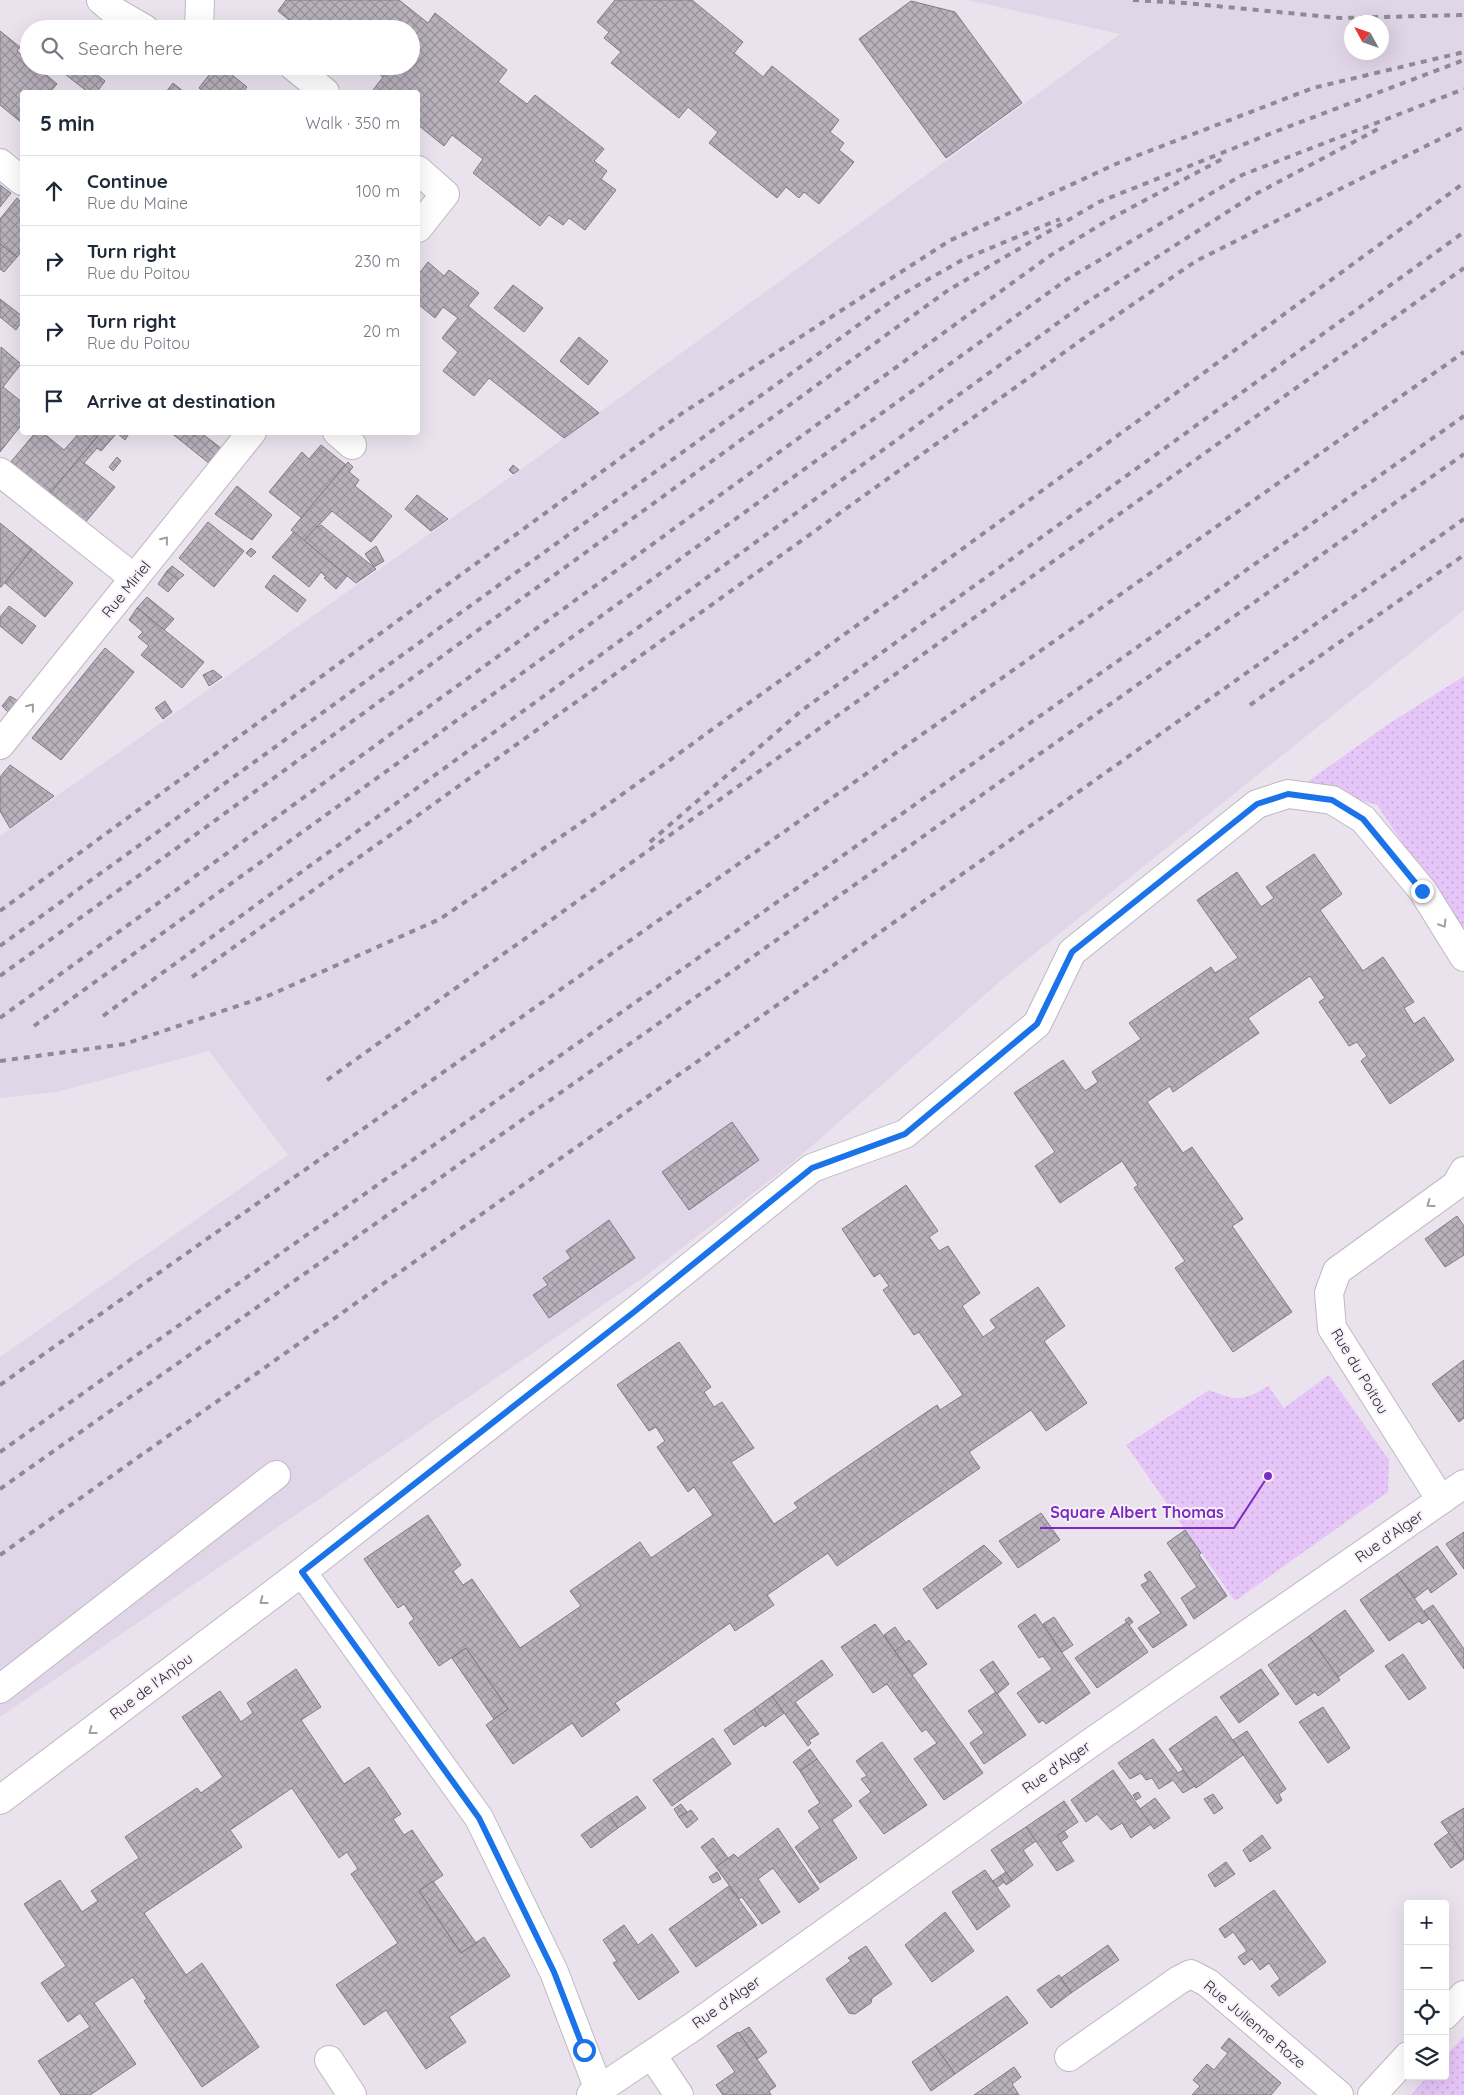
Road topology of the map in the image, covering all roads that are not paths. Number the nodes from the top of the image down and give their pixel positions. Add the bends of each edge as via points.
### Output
1 (101, 0) edge
2 (200, 0) edge
3 (130, 20) edge
4 (199, 20) edge
5 (304, 75) edge
6 (323, 90) edge
7 (0, 164) edge
8 (420, 172) edge
9 (20, 179) edge
10 (420, 225) edge
11 (250, 435) edge
12 (0, 472) edge
13 (134, 578) junction
14 (0, 745) edge
15 (1464, 957) edge
16 (1464, 1171) edge
17 (276, 1475) dead end
18 (1464, 1484) edge
19 (1441, 1500) junction
20 (302, 1572) junction
21 (0, 1690) edge
22 (0, 1800) edge
23 (1464, 1995) edge
24 (1449, 2011) edge
25 (652, 2055) junction
26 (1069, 2057) dead end
27 (329, 2060) dead end
28 (1404, 2060) edge
29 (595, 2092) edge
30 (352, 2095) edge
31 (679, 2095) edge
32 (1339, 2095) edge
33 (1372, 2095) edge

1 - 3 street
2 - 4 street
5 - 6 street
7 - 9 street
8 - 10 street via 445,194
13 -> 11 street, Rue Miriel
12 - 13 street
14 -> 13 street, Rue Miriel
20 -> 15 street via 812,1168 905,1134 1037,1024 1072,952 1257,804 1288,794 1332,800 1363,819 1422,891
16 -> 19 street, Rue du Poitou via 1456,1185 1337,1271 1329,1293 1332,1328
17 - 21 street
18 - 19 street, Rue d'Alger
19 - 25 street, Rue d'Alger via 1088,1744
20 -> 22 street, Rue de l'Anjou
20 - 29 street via 479,1818 554,1972
23 - 24 street
25 - 29 street, Rue d'Alger
25 - 31 street
26 - 32 street, Rue Julienne Roze via 1191,1974 1208,1983
27 - 30 street
28 - 33 street

